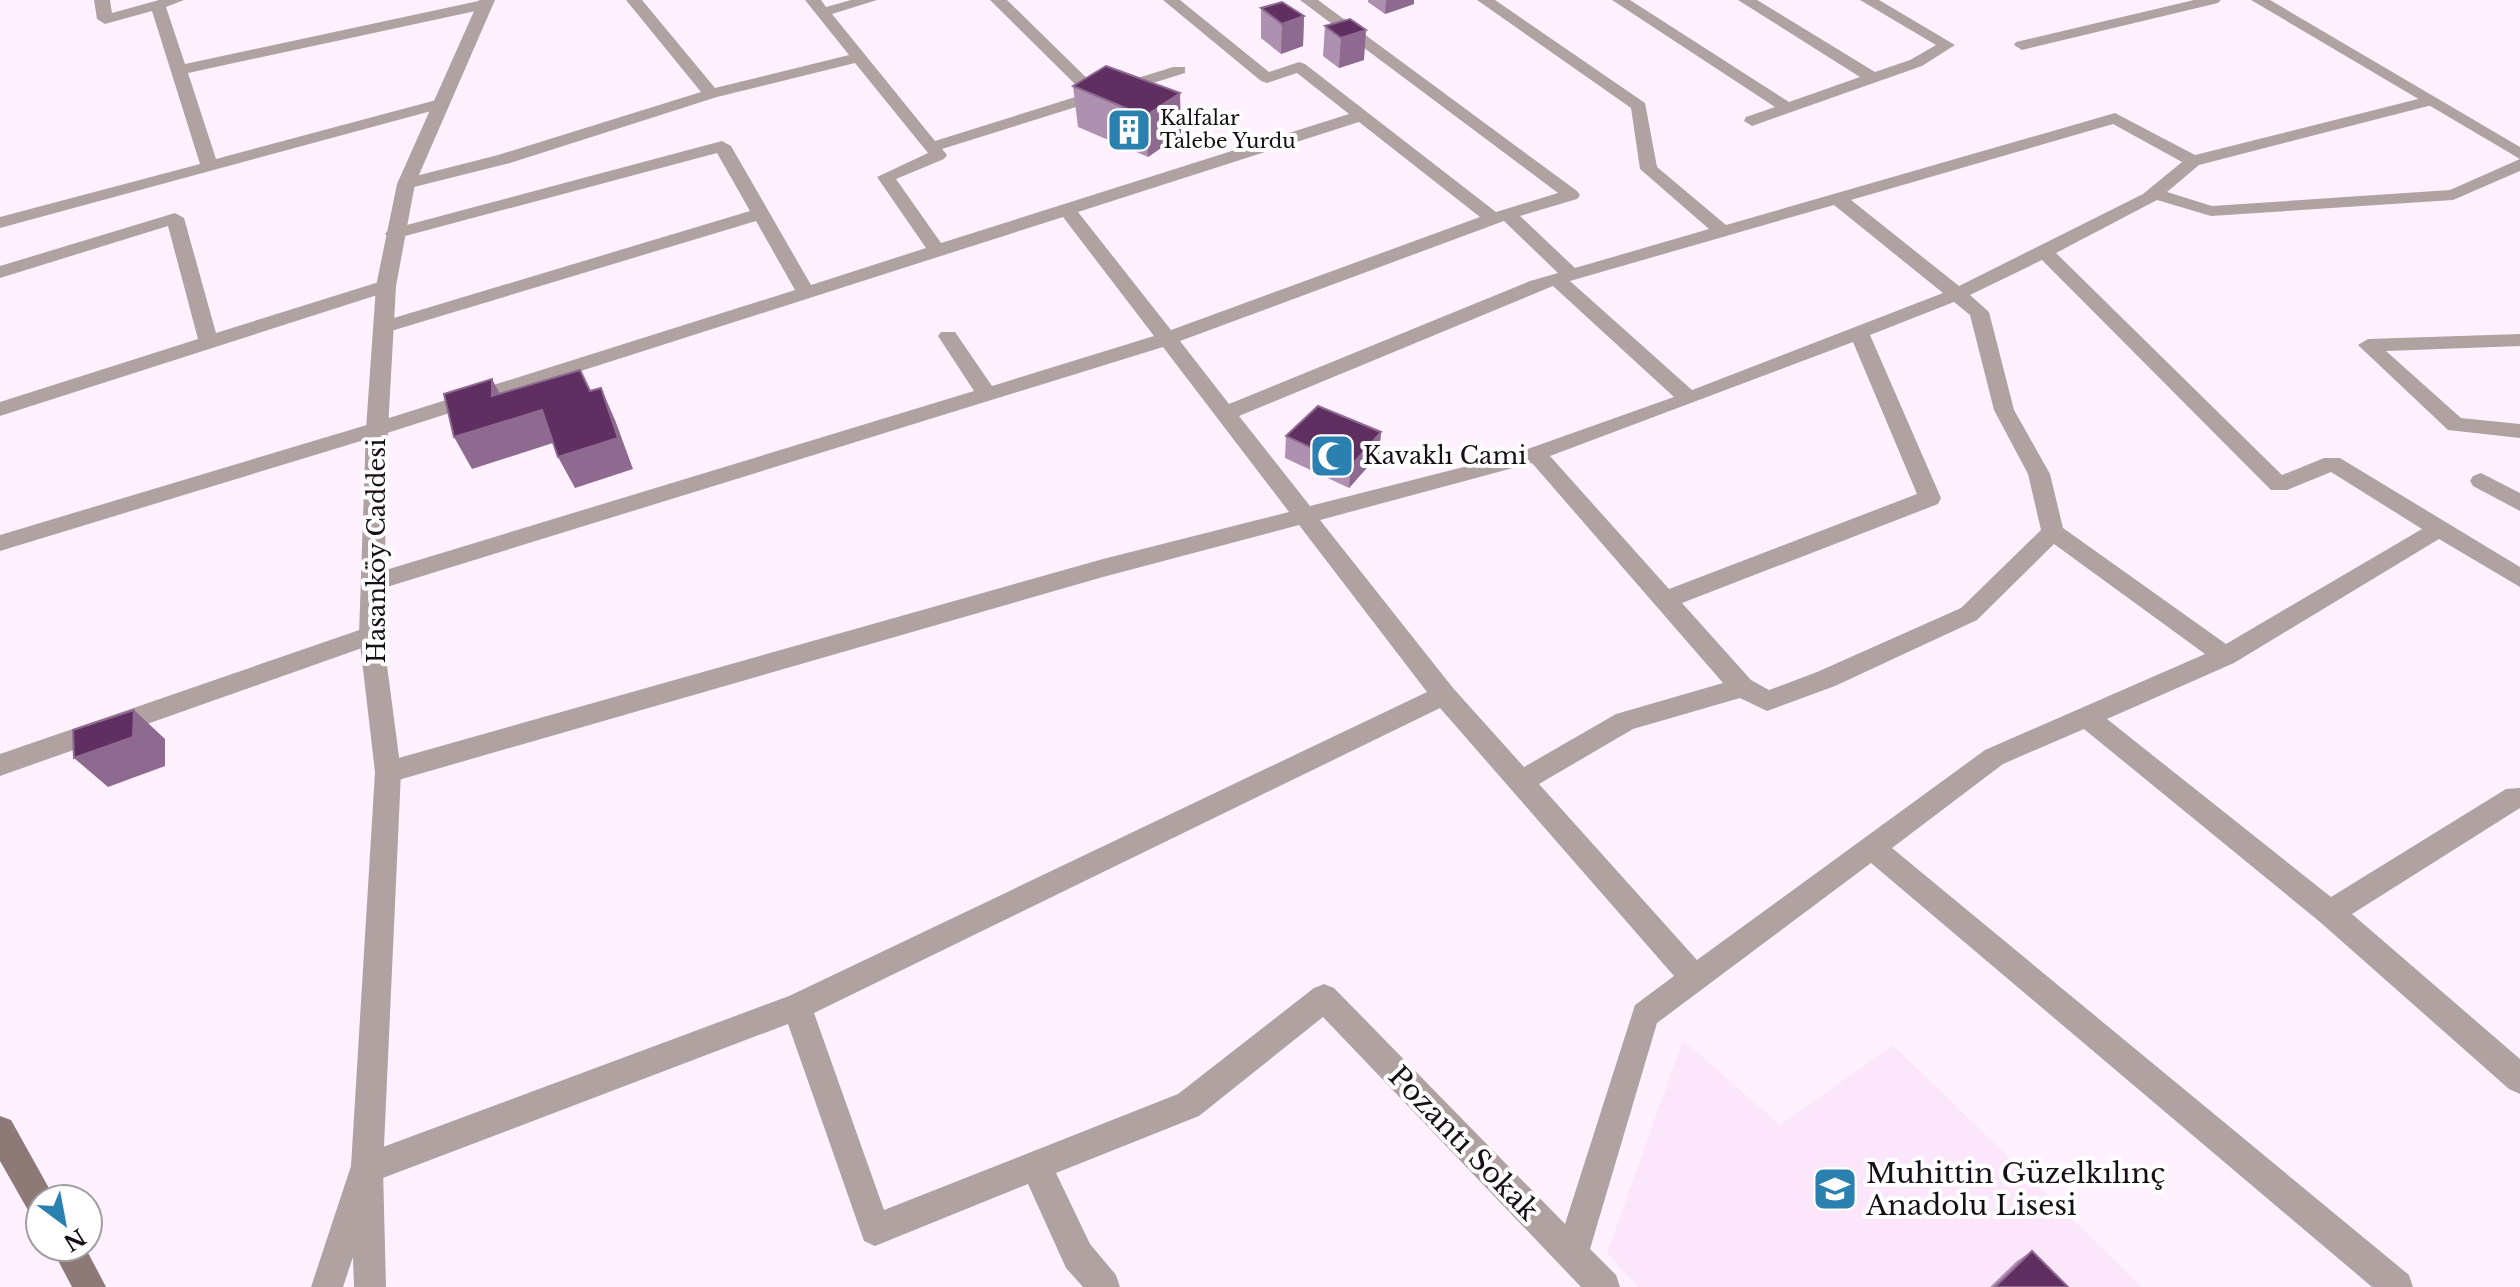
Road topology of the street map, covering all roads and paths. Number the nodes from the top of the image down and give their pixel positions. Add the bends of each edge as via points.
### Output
1 (102, 0) edge
2 (176, 0) edge
3 (634, 0) edge
4 (869, 0) edge
5 (998, 0) edge
6 (1171, 0) edge
7 (1308, 0) edge
8 (1485, 0) edge
9 (1620, 0) edge
10 (1746, 0) edge
11 (1868, 0) edge
12 (2213, 0) edge
13 (2259, 0) edge
14 (486, 2) edge
15 (158, 5) junction
16 (818, 6) edge
17 (2022, 45) dead end
18 (859, 57) junction
19 (179, 70) junction
20 (1179, 70) dead end
21 (1873, 78) junction
22 (711, 94) junction
23 (1096, 96) junction
24 (2430, 101) junction
25 (440, 104) junction
26 (1787, 108) junction
27 (1361, 116) junction
28 (1752, 121) dead end
29 (932, 147) junction
30 (2520, 154) edge
31 (2193, 161) junction
32 (2520, 164) edge
33 (209, 165) junction
34 (406, 184) junction
35 (2154, 194) junction
36 (1837, 198) junction
37 (1066, 209) junction
38 (761, 214) junction
39 (1500, 216) junction
40 (0, 223) edge
41 (1722, 231) junction
42 (394, 234) junction
43 (936, 250) junction
44 (2044, 252) junction
45 (0, 272) edge
46 (1563, 277) junction
47 (386, 286) junction
48 (806, 293) junction
49 (1959, 293) junction
50 (384, 327) junction
51 (1859, 332) junction
52 (948, 336) dead end
53 (1167, 339) junction
54 (2520, 340) edge
55 (209, 344) junction
56 (986, 393) junction
57 (1689, 399) junction
58 (0, 409) edge
59 (1225, 414) junction
60 (377, 429) junction
61 (2520, 431) edge
62 (1536, 454) junction
63 (2481, 481) dead end
64 (2520, 503) edge
65 (1304, 516) junction
66 (2439, 529) junction
67 (2053, 532) junction
68 (0, 543) edge
69 (2520, 578) edge
70 (374, 582) junction
71 (1665, 600) junction
72 (371, 635) junction
73 (2225, 656) junction
74 (1742, 687) junction
75 (1444, 695) junction
76 (2087, 717) junction
77 (0, 765) edge
78 (388, 772) junction
79 (1520, 782) junction
80 (2515, 797) dead end
81 (1873, 848) junction
82 (2330, 913) junction
83 (1695, 979) junction
84 (797, 1007) junction
85 (2520, 1079) edge
86 (2, 1141) edge
87 (1036, 1166) junction
88 (367, 1168) junction
89 (29, 1183) edge
90 (1572, 1255) junction
91 (78, 1263) edge
92 (93, 1286) edge
93 (327, 1287) edge
94 (370, 1287) edge
95 (1104, 1287) edge
96 (1604, 1287) edge
97 (2397, 1287) edge

1 - 15 street via 105,19
2 - 15 street
3 - 22 street
4 - 16 street
5 - 23 street
6 - 27 street via 1267,78 1299,67
7 - 39 street via 1571,195
8 - 41 street via 1639,106 1649,169
9 - 26 street
10 - 21 street
11 - 21 street via 1947,45
12 - 17 street
13 - 24 street
14 - 19 street
14 - 25 street, Hasanköy Caddesi
15 - 19 street
16 - 18 street
18 - 22 street
18 - 29 street
19 - 33 street
20 - 23 street
21 - 26 street
22 - 34 street
23 - 29 street
24 - 30 street
24 - 31 street
25 - 33 street
25 - 34 street, Hasanköy Caddesi
26 - 28 street
27 - 37 street
27 - 39 street
29 - 43 street via 938,155 886,177
31 - 35 street
31 - 36 street via 2115,118
32 - 35 street via 2453,195 2406,199 2211,211
33 - 40 street
34 - 42 street, Hasanköy Caddesi
35 - 44 street
36 - 41 street
36 - 49 street
37 - 43 street
37 - 53 street
38 - 42 street via 722,146
38 - 48 street
38 - 50 street
39 - 46 street
39 - 53 street
41 - 46 street
42 - 47 street, Hasanköy Caddesi
43 - 48 street
44 - 49 street
44 - 66 street via 2279,485 2332,463
45 - 55 street via 175,218
46 - 57 street
46 - 59 street
47 - 50 street, Hasanköy Caddesi
47 - 55 street
48 - 60 street
49 - 51 street
49 - 67 street via 1979,312 2004,410 2039,474
50 - 60 street, Hasanköy Caddesi
51 - 57 street
51 - 71 street via 1930,498
52 - 56 street
53 - 56 street
53 - 59 street
54 - 61 street via 2368,345 2455,425
55 - 58 street
56 - 70 street
57 - 62 street
59 - 65 street
60 - 68 street
60 - 70 street, Hasanköy Caddesi
62 - 65 street
62 - 71 street
63 - 64 street
65 - 75 street
65 - 78 street via 1103,568
66 - 69 street
66 - 73 street
67 - 73 street
67 - 74 street via 1969,614 1767,701
70 - 72 street, Hasanköy Caddesi
71 - 74 street
72 - 77 street
72 - 78 street, Hasanköy Caddesi
73 - 76 street
74 - 79 street via 1625,721
75 - 79 street
75 - 84 street
76 - 81 street via 1994,757
76 - 82 street
78 - 88 street, Hasanköy Caddesi
79 - 83 street
80 - 82 street
81 - 83 street
81 - 97 street
82 - 85 street
83 - 90 street via 1645,1015
84 - 87 street via 875,1230
84 - 88 street
86 - 89 main road
87 - 90 street, Pozantı Sokak via 1188,1105 1324,998
87 - 95 street via 1078,1256
88 - 93 street, Hasanköy Caddesi
88 - 94 street, Hasanköy Caddesi
90 - 96 street, Pozantı Sokak
91 - 92 main road

